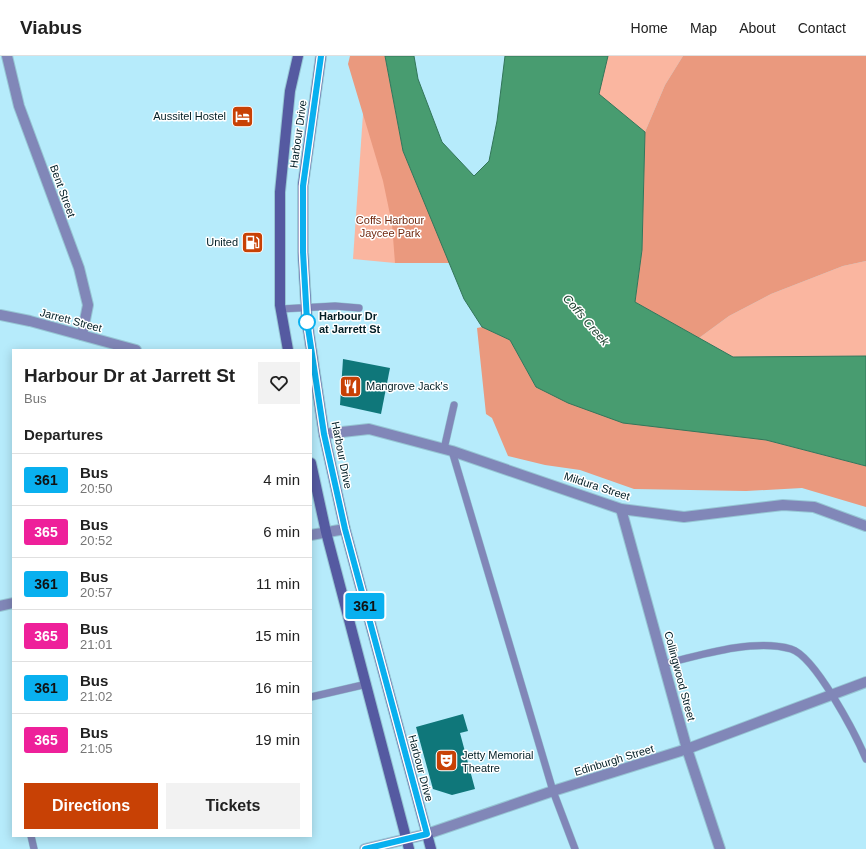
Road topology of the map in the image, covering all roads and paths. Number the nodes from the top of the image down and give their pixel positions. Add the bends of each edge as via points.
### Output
1 (7, 56) edge
2 (298, 56) edge
3 (321, 56) edge
4 (306, 307) junction
5 (359, 308) dead end
6 (281, 309) junction
7 (0, 315) edge
8 (82, 335) junction
9 (132, 349) edge
10 (288, 349) edge
11 (311, 349) edge
12 (313, 371) edge
13 (454, 406) dead end
14 (324, 434) junction
15 (448, 450) junction
16 (312, 468) edge
17 (621, 509) junction
18 (866, 526) edge
19 (345, 529) junction
20 (326, 532) junction
21 (312, 536) edge
22 (12, 603) edge
23 (0, 606) edge
24 (664, 664) junction
25 (866, 682) edge
26 (367, 684) junction
27 (832, 696) junction
28 (312, 697) edge
29 (687, 749) junction
30 (866, 759) edge
31 (553, 791) junction
32 (427, 834) junction
33 (31, 837) edge
34 (408, 844) edge
35 (34, 849) edge
36 (365, 849) edge
37 (431, 849) edge
38 (575, 849) edge
39 (720, 849) edge

1 - 8 street, Bent Street via 19,106 79,268 88,306
2 - 6 street, Harbour Drive via 290,91 280,192
3 - 4 street, Harbour Drive via 303,186
4 - 5 lane
4 - 6 lane
4 - 11 street, Harbour Drive
6 - 10 street, Harbour Drive
7 - 8 street, Jarrett Street
8 - 9 street, Jarrett Street
12 - 14 street, Harbour Drive
13 - 15 lane
14 - 15 street, Mildura Street via 369,429
14 - 19 street, Harbour Drive
15 - 17 street, Mildura Street
15 - 31 lane
16 - 20 street
17 - 18 street, Mildura Street via 684,517 783,505 814,507
17 - 24 street, Collingwood Street
19 - 20 street
19 - 32 street, Harbour Drive
20 - 21 street
20 - 26 street
22 - 23 street
24 - 27 lane via 755,645 792,649 814,666
24 - 29 street, Collingwood Street
25 - 27 street, Edinburgh Street
26 - 28 lane
26 - 34 street
27 - 29 street, Edinburgh Street
27 - 30 lane via 860,742
29 - 31 street, Edinburgh Street
29 - 39 street, Collingwood Street
31 - 32 street, Edinburgh Street
31 - 38 lane
32 - 34 street, Edinburgh Street
32 - 37 street, Harbour Drive
33 - 35 lane
34 - 36 street, Edinburgh Street

